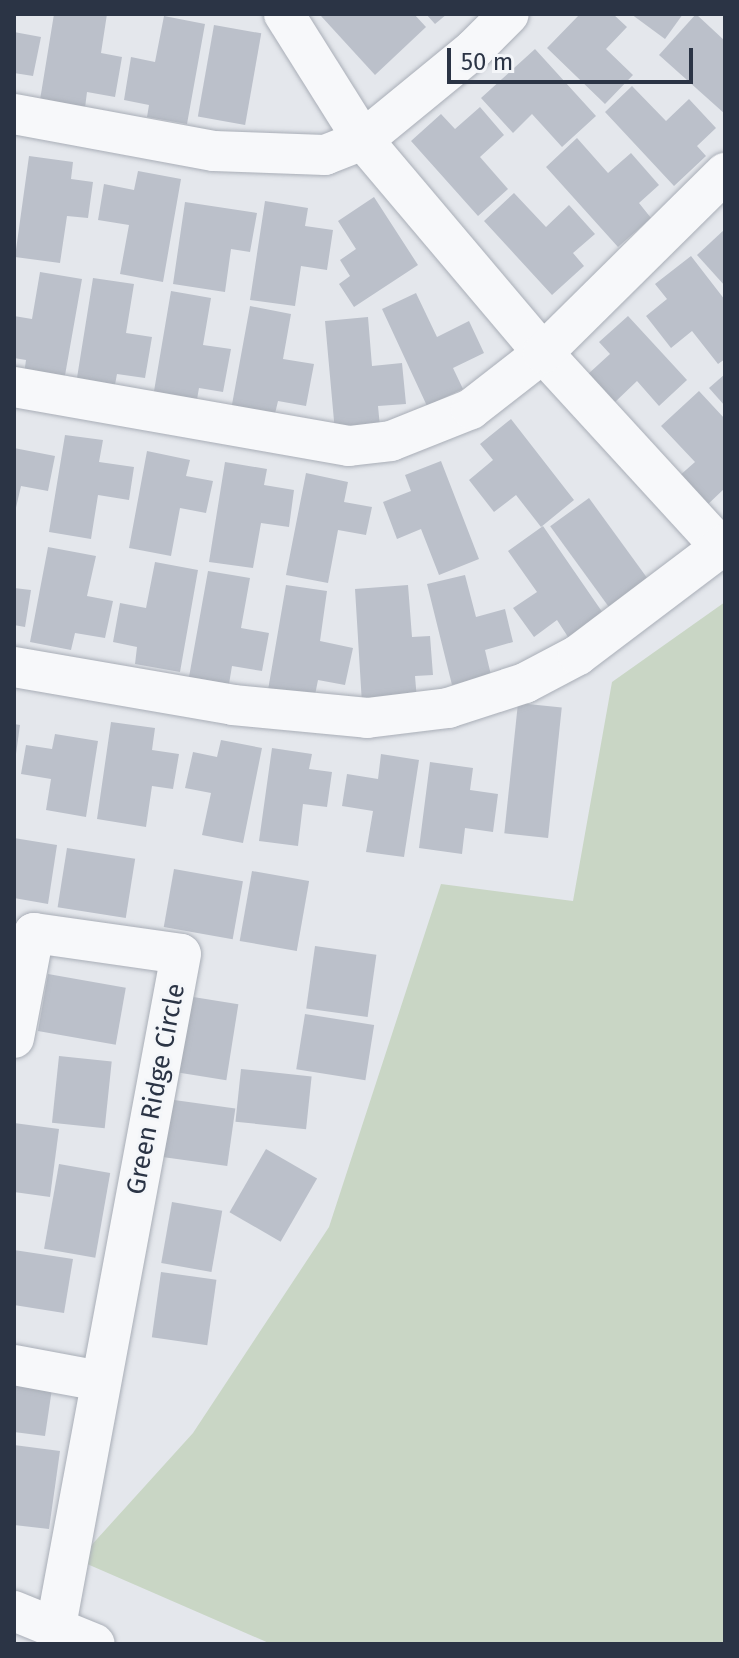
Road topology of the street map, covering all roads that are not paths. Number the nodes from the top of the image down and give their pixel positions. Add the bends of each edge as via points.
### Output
1 (284, 14) edge
2 (509, 14) edge
3 (14, 114) edge
4 (363, 140) junction
5 (725, 173) edge
6 (543, 353) junction
7 (14, 387) edge
8 (723, 545) edge
9 (14, 667) edge
10 (14, 1038) edge
11 (14, 1365) edge
12 (100, 1381) junction
13 (14, 1611) edge
14 (79, 1638) edge

1 - 4 street
2 - 4 street
3 - 4 street via 214,151 325,155
4 - 6 street
5 - 6 street
6 - 7 street via 471,409 444,422 391,441 349,446
6 - 8 street
8 - 9 street via 578,655 525,683 448,708 367,718 233,705
10 - 12 street, Green Ridge Circle via 34,933 181,954
11 - 12 street
12 - 14 street, Green Ridge Circle
13 - 14 street

